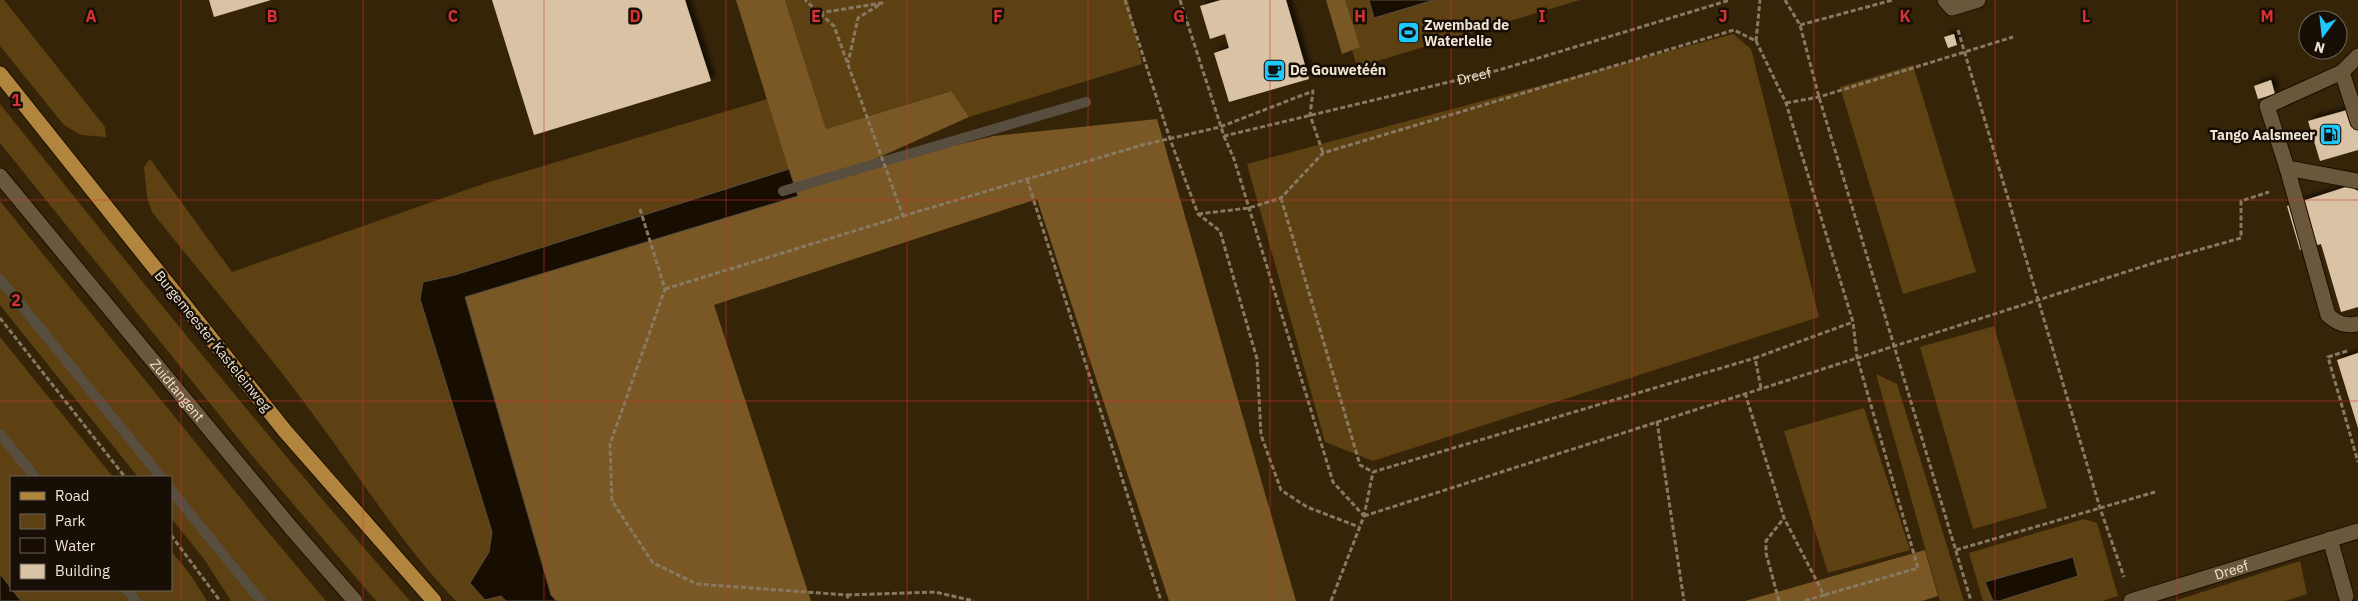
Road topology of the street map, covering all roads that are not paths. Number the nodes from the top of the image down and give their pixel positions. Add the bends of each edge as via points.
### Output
1 (1978, 0) edge
2 (1949, 4) edge
3 (2358, 56) edge
4 (2342, 72) junction
5 (0, 74) edge
6 (2358, 122) edge
7 (2288, 168) junction
8 (0, 176) edge
9 (2358, 181) edge
10 (2358, 324) edge
11 (2358, 531) edge
12 (2330, 539) junction
13 (2346, 596) dead end
14 (355, 601) edge
15 (434, 601) edge
16 (2132, 601) edge

1 - 2 street
3 - 4 street
4 - 6 street
4 - 7 street via 2266,106
5 - 15 main road, Burgemeester Kasteleinweg via 285,431
7 - 9 street
7 - 10 street via 2328,316 2347,326
8 - 14 street, Zuidtangent
11 - 12 street, Dreef
12 - 13 street
12 - 16 street, Dreef

